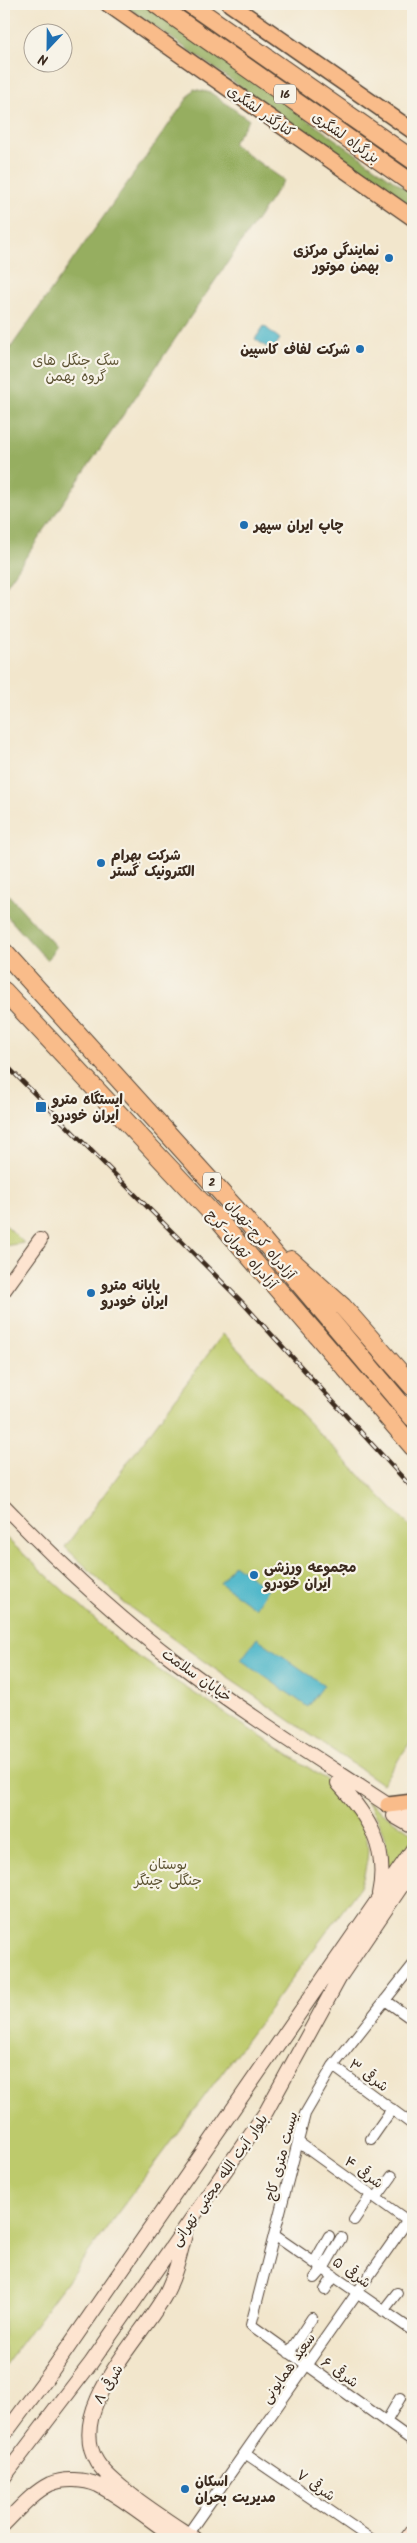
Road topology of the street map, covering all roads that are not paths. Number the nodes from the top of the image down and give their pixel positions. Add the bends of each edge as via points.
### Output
1 (108, 4) edge
2 (156, 4) edge
3 (190, 4) edge
4 (230, 4) edge
5 (413, 131) edge
6 (413, 160) edge
7 (413, 184) edge
8 (413, 218) edge
9 (4, 952) edge
10 (4, 991) edge
11 (244, 1218) junction
12 (40, 1240) dead end
13 (4, 1290) edge
14 (413, 1387) edge
15 (413, 1418) edge
16 (413, 1447) edge
17 (4, 1506) edge
18 (4, 1518) edge
19 (338, 1783) junction
20 (413, 1802) edge
21 (388, 1805) junction
22 (413, 1816) edge
23 (413, 1827) edge
24 (413, 1849) edge
25 (413, 1870) edge
26 (409, 1878) edge
27 (376, 1904) junction
28 (413, 1965) edge
29 (385, 2000) junction
30 (413, 2020) edge
31 (333, 2066) junction
32 (392, 2109) junction
33 (413, 2125) edge
34 (371, 2139) dead end
35 (298, 2142) junction
36 (392, 2176) dead end
37 (374, 2196) junction
38 (411, 2219) edge
39 (354, 2220) dead end
40 (187, 2226) junction
41 (274, 2235) junction
42 (330, 2236) dead end
43 (341, 2238) dead end
44 (314, 2263) junction
45 (323, 2269) junction
46 (334, 2276) junction
47 (315, 2278) dead end
48 (325, 2290) dead end
49 (357, 2292) junction
50 (397, 2293) dead end
51 (384, 2310) junction
52 (312, 2318) dead end
53 (251, 2325) joint
54 (413, 2331) edge
55 (289, 2353) junction
56 (306, 2366) junction
57 (400, 2398) dead end
58 (386, 2422) junction
59 (4, 2435) edge
60 (412, 2438) edge
61 (245, 2452) junction
62 (4, 2477) edge
63 (4, 2524) edge
64 (413, 2530) edge
65 (186, 2538) edge
66 (371, 2539) edge
67 (407, 2539) edge

1 - 8 main road, کنارگذر لشگری
2 - 7 highway, بزرگراه لشگری / 16
3 - 6 highway, بزرگراه لشگری / 16
4 - 5 main road
9 - 11 highway, آزادراه کرج-تهران / 2
10 - 16 highway, آزادراه تهران-کرج / 2 via 220,1222
11 - 14 highway via 343,1307
11 - 15 highway, آزادراه کرج-تهران / 2
12 - 13 main road
17 - 21 main road, خیابان سلامت via 61,1564 171,1658
18 - 19 main road, خیابان سلامت via 120,1629
19 - 23 main road, خیابان سلامت
19 - 27 main road via 357,1804 382,1856 383,1877
20 - 21 main road
21 - 22 main road, خیابان سلامت
24 - 27 main road, بلوار آیت الله مجتبی تهرانی
25 - 26 main road, بلوار آیت الله مجتبی تهرانی
26 - 40 main road, بلوار آیت الله مجتبی تهرانی via 341,1975 266,2112
27 - 59 main road, بلوار آیت الله مجتبی تهرانی
28 - 29 street, بیست متری کاج
29 - 30 street
29 - 31 street, بیست متری کاج
31 - 32 street, ۳ شرقی
31 - 35 street, بیست متری کاج via 305,2114
32 - 33 street, ۳ شرقی
32 - 34 street
35 - 37 street, ۴ شرقی
35 - 41 street, بیست متری کاج
36 - 37 street
37 - 38 street, ۴ شرقی
37 - 39 street
38 - 49 street, سعید همایونی
40 - 62 main road, بلوار آیت الله مجتبی تهرانی via 91,2363
40 - 65 main road, ۸ شرقی via 176,2272 165,2296 105,2385 94,2404 89,2424 96,2461 108,2475
41 - 44 street, ۵ شرقی
41 - 53 street, بیست متری کاج
42 - 44 street
43 - 45 street
44 - 45 street, ۵ شرقی
45 - 46 street, ۵ شرقی
45 - 47 street
46 - 48 street
46 - 49 street, ۵ شرقی
49 - 51 street, ۵ شرقی
49 - 56 street, سعید همایونی
50 - 51 street
51 - 54 street, ۵ شرقی
52 - 55 street
53 - 55 street, ۶ شرقی
55 - 56 street, ۶ شرقی
56 - 58 street, ۶ شرقی
56 - 61 street, سعید همایونی
57 - 58 street
58 - 60 street, ۶ شرقی
61 - 65 street, سعید همایونی
61 - 66 street, ۷ شرقی
63 - 65 main road via 50,2484 80,2480 98,2485
64 - 67 main road

